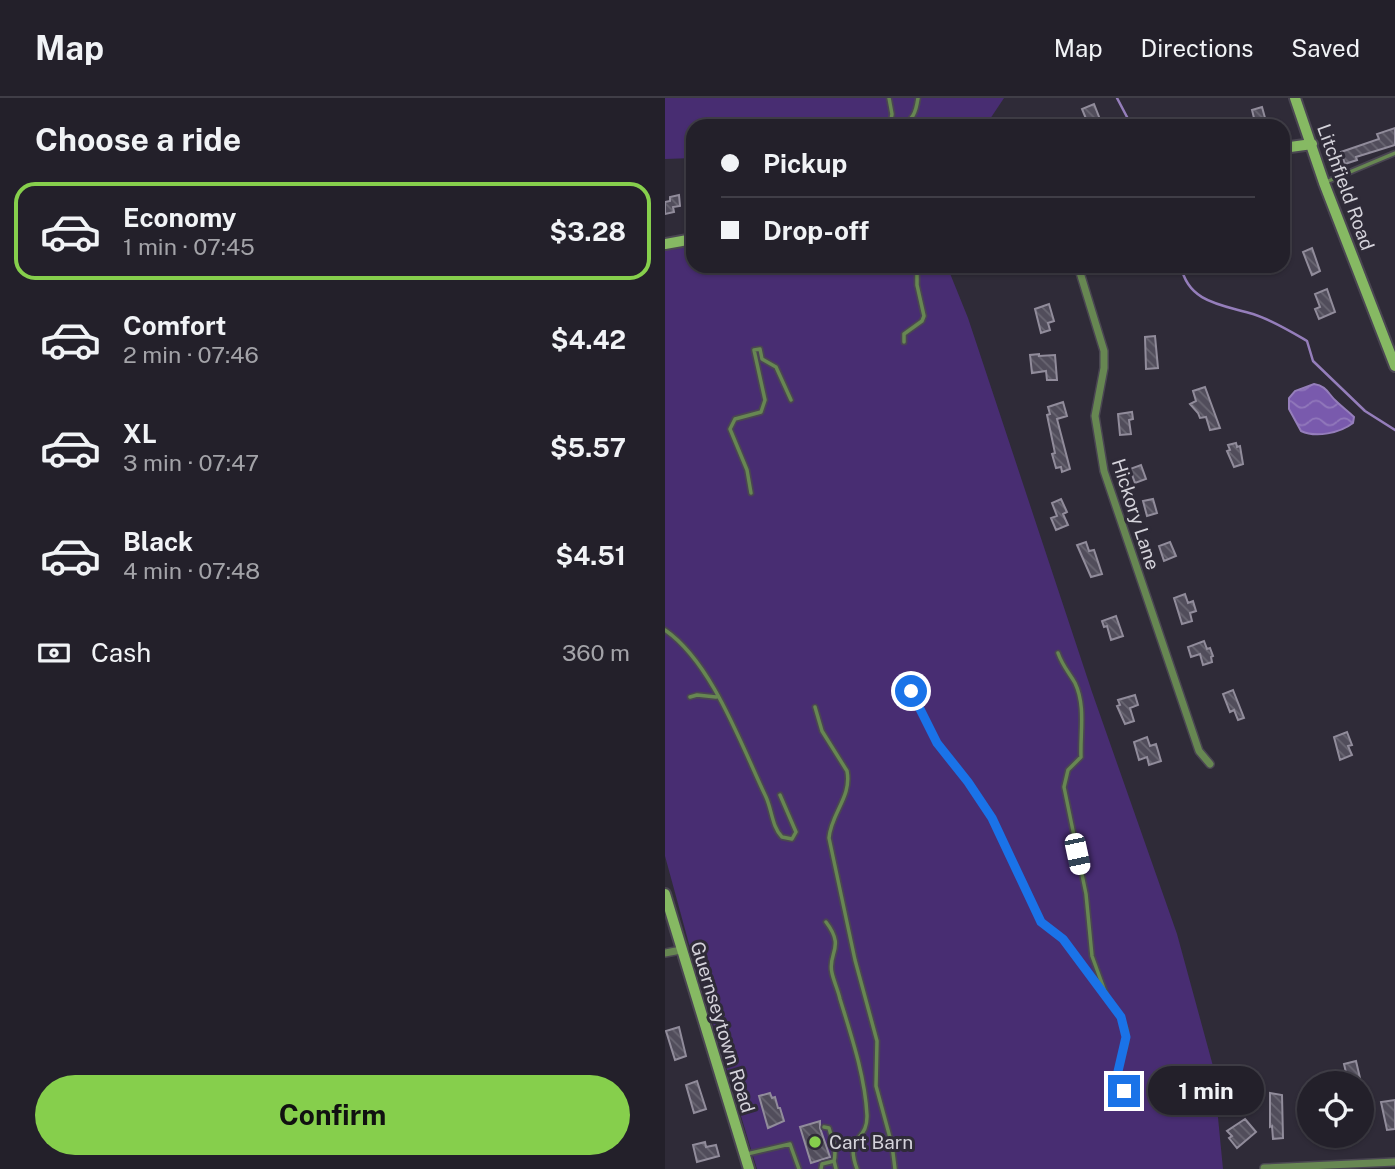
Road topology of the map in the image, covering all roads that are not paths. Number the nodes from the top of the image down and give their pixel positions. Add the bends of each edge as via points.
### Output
1 (918, 98) edge
2 (1295, 98) edge
3 (888, 99) edge
4 (893, 119) edge
5 (911, 119) edge
6 (1312, 144) junction
7 (1290, 147) edge
8 (1395, 153) edge
9 (1324, 183) junction
10 (686, 240) edge
11 (665, 244) edge
12 (917, 273) edge
13 (1081, 273) edge
14 (904, 342) dead end
15 (1395, 366) edge
16 (791, 400) dead end
17 (751, 493) dead end
18 (665, 630) edge
19 (1058, 653) dead end
20 (911, 691) dead end
21 (690, 697) dead end
22 (717, 697) junction
23 (815, 707) dead end
24 (1210, 764) dead end
25 (780, 795) dead end
26 (665, 894) edge
27 (826, 922) dead end
28 (681, 950) junction
29 (665, 953) edge
30 (1107, 997) junction
31 (1119, 1074) dead end
32 (824, 1126) dead end
33 (745, 1155) junction
34 (834, 1161) junction
35 (1395, 1162) edge
36 (827, 1163) junction
37 (1263, 1168) edge
38 (749, 1169) edge
39 (799, 1169) edge
40 (821, 1169) edge
41 (829, 1169) edge
42 (836, 1169) edge
43 (857, 1169) edge
44 (895, 1169) edge

1 - 5 lane
2 - 6 street, Litchfield Road
3 - 4 lane
6 - 7 street
6 - 9 street, Litchfield Road
8 - 9 lane
9 - 15 street, Litchfield Road
10 - 11 street
12 - 14 lane via 923,316 904,334
13 - 24 street, Hickory Lane via 1104,351 1095,416 1104,471 1199,751
16 - 17 lane via 776,367 762,359 760,349 754,350 765,400 761,412 736,419 730,429
18 - 22 lane via 691,654
19 - 30 lane via 1081,704 1081,757 1068,770 1064,787 1086,894 1092,956
20 - 30 lane via 937,743 992,818 1041,922 1063,939
21 - 22 lane
22 - 25 lane via 731,719 778,832 792,839 796,832
23 - 44 lane via 822,731 847,771 848,793 833,818 829,838 877,1041 876,1086
26 - 28 street, Guernseytown Road
27 - 43 lane via 835,934 831,973 867,1109 866,1126 851,1152
28 - 29 street
28 - 33 street, Guernseytown Road
30 - 31 lane via 1126,1030
32 - 34 lane via 829,1128
33 - 38 street, Guernseytown Road
33 - 39 lane via 790,1144
34 - 36 lane
34 - 42 lane
35 - 37 street
36 - 40 lane
36 - 41 lane

